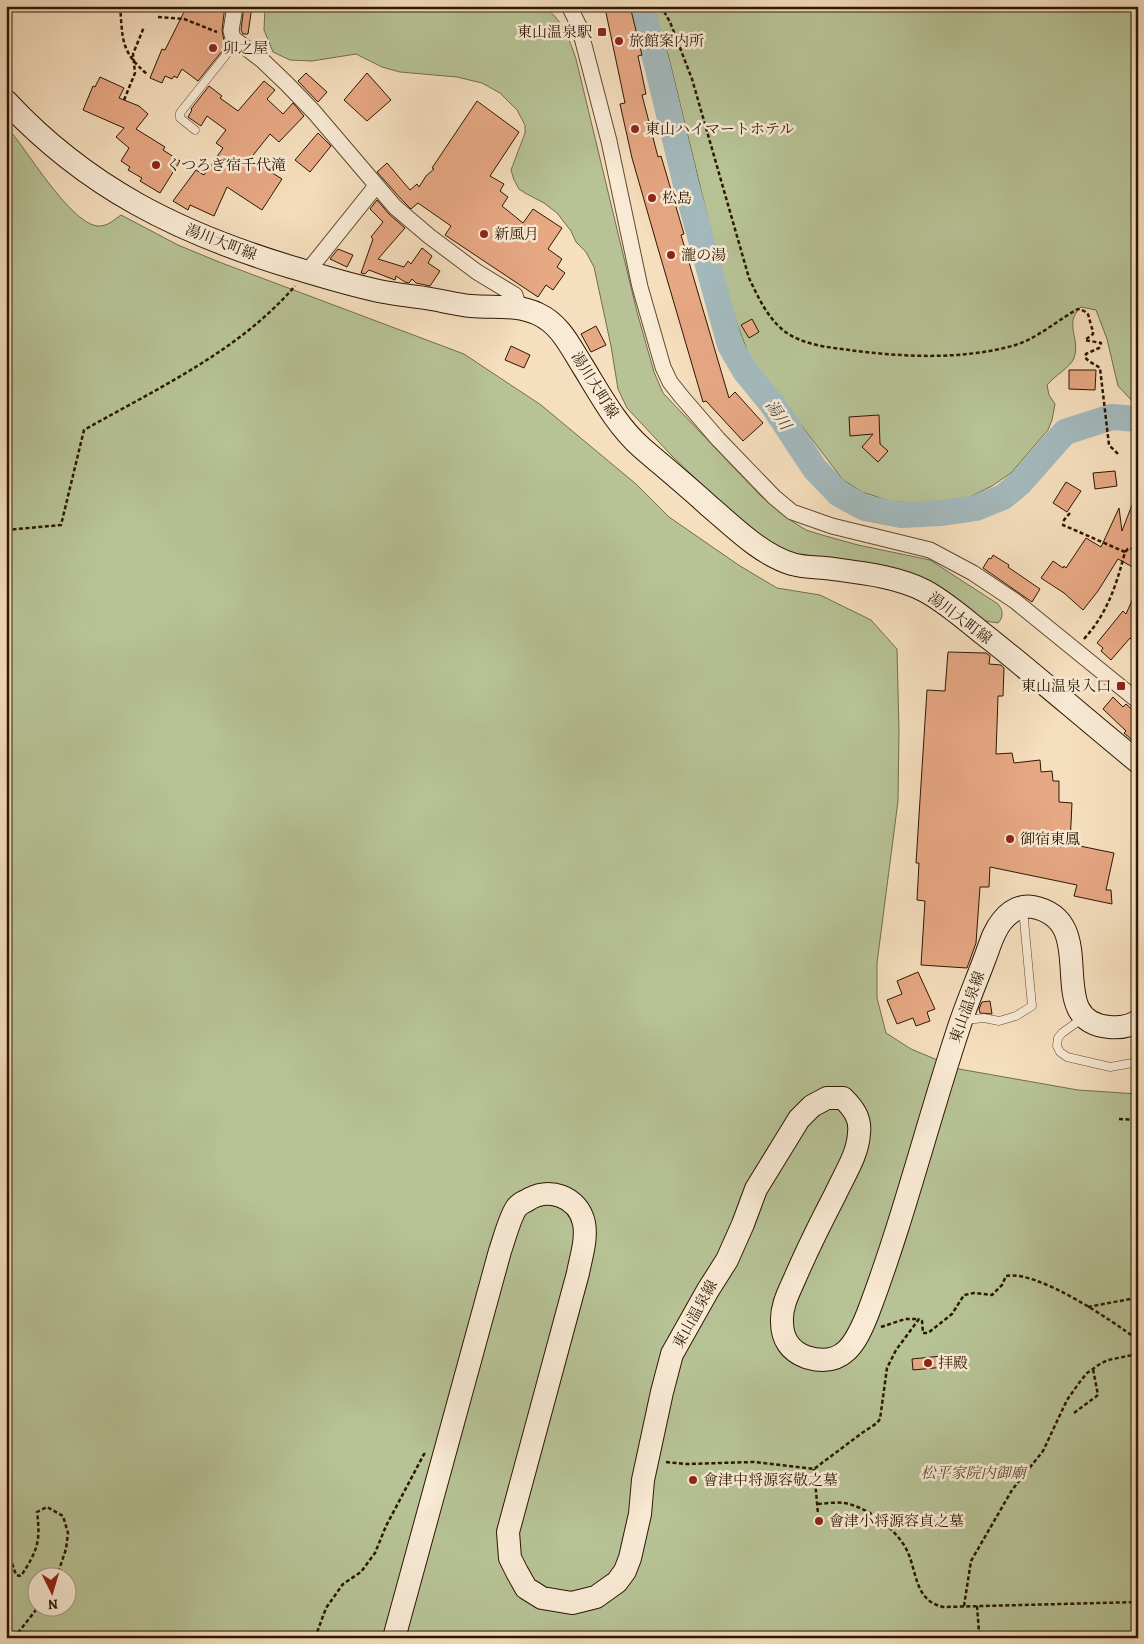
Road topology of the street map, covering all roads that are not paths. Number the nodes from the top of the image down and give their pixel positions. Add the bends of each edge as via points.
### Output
1 (235, 6) edge
2 (569, 6) edge
3 (235, 40) junction
4 (6, 101) edge
5 (196, 130) dead end
6 (376, 186) junction
7 (307, 272) junction
8 (518, 308) junction
9 (1138, 701) edge
10 (1138, 762) edge
11 (1023, 907) junction
12 (1084, 1017) junction
13 (961, 1020) junction
14 (1138, 1021) edge
15 (1138, 1062) edge
16 (394, 1638) edge

1 - 3 street via 231,31
2 - 9 street via 578,26 609,141 640,287 663,367 680,396 774,497 792,512 832,526 930,550 973,573 1015,601
3 - 5 lane via 180,113 180,118
3 - 6 street via 287,84
4 - 7 main road, 湯川大町線 via 68,160 149,211 213,241
6 - 7 street
6 - 8 street via 429,236 477,272 515,295
7 - 8 main road, 湯川大町線 via 384,292 469,306
8 - 10 main road, 湯川大町線 via 542,315 553,323 635,442 761,548 795,565 872,575 923,590 1019,662
11 - 12 main road via 1045,910 1066,932 1070,943 1073,994
11 - 13 main road, 東山温泉線 via 1000,922
11 - 13 lane via 1032,1006 998,1022 984,1018
12 - 14 main road via 1105,1026 1125,1027
12 - 15 lane via 1058,1038 1060,1052 1067,1057 1110,1067
13 - 16 main road, 東山温泉線 via 906,1200 867,1314 854,1342 835,1359 821,1361 798,1353 783,1336 785,1301 856,1153 860,1132 856,1111 843,1098 828,1098 812,1106 799,1119 775,1157 756,1189 727,1260 672,1354 643,1480 640,1514 625,1571 617,1582 596,1597 572,1603 542,1598 526,1588 510,1558 508,1532 578,1273 585,1238 584,1222 572,1203 563,1196 534,1196 517,1207 500,1251

